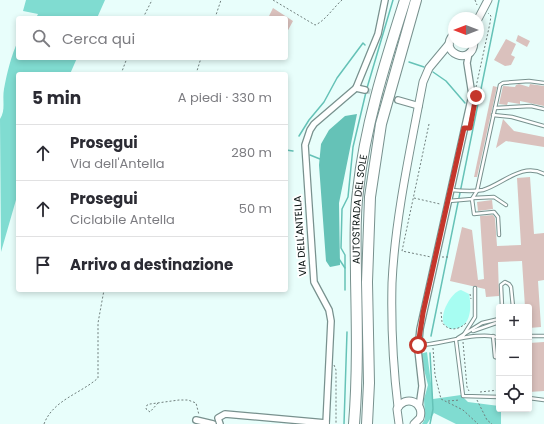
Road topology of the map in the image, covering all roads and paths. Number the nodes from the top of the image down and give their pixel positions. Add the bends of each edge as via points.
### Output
1 (152, 0) edge
2 (221, 0) edge
3 (273, 0) edge
4 (342, 0) edge
5 (385, 0) edge
6 (405, 0) edge
7 (416, 0) edge
8 (475, 0) edge
9 (486, 1) edge
10 (480, 7) dead end
11 (486, 11) dead end
12 (481, 12) edge
13 (143, 16) edge
14 (216, 16) edge
15 (448, 45) edge
16 (451, 48) edge
17 (473, 48) edge
18 (454, 53) junction
19 (469, 53) junction
20 (461, 56) junction
21 (437, 59) junction
22 (127, 60) edge
23 (200, 60) edge
24 (468, 69) junction
25 (122, 72) edge
26 (197, 72) edge
27 (544, 83) edge
28 (356, 88) junction
29 (365, 90) tunnel mouth
30 (476, 91) dead end
31 (398, 100) tunnel mouth
32 (419, 106) junction
33 (495, 108) junction
34 (544, 109) edge
35 (493, 115) junction
36 (429, 124) dead end
37 (544, 126) edge
38 (544, 174) edge
39 (454, 191) junction
40 (477, 191) junction
41 (413, 198) junction
42 (472, 198) junction
43 (452, 201) junction
44 (440, 204) dead end
45 (506, 205) dead end
46 (499, 235) dead end
47 (428, 256) dead end
48 (450, 256) dead end
49 (442, 257) dead end
50 (474, 288) dead end
51 (104, 292) edge
52 (470, 294) dead end
53 (471, 304) dead end
54 (502, 304) edge
55 (513, 304) edge
56 (442, 312) dead end
57 (468, 320) dead end
58 (496, 320) edge
59 (496, 323) edge
60 (458, 328) junction
61 (459, 331) dead end
62 (470, 331) junction
63 (463, 336) junction
64 (493, 336) junction
65 (532, 336) dead end
66 (544, 336) edge
67 (496, 337) edge
68 (456, 340) junction
69 (462, 342) dead end
70 (433, 343) junction
71 (418, 345) junction
72 (496, 357) edge
73 (328, 365) junction
74 (394, 378) junction
75 (422, 386) junction
76 (496, 390) edge
77 (476, 392) dead end
78 (472, 393) dead end
79 (496, 397) edge
80 (467, 398) junction
81 (532, 398) edge
82 (477, 400) dead end
83 (544, 400) edge
84 (407, 401) junction
85 (447, 401) junction
86 (158, 403) junction
87 (398, 407) junction
88 (419, 407) junction
89 (196, 420) dead end
90 (207, 422) junction
91 (400, 423) edge
92 (44, 424) edge
93 (213, 424) edge
94 (220, 424) edge
95 (326, 424) edge
96 (336, 424) edge
97 (354, 424) edge
98 (367, 424) edge
99 (414, 424) edge
100 (478, 424) edge
101 (492, 424) edge

1 - 13 path
2 - 14 path
3 - 4 path via 315,25 320,24 328,12
5 - 28 street, VIA DELL'ANTELLA via 378,34
6 - 97 highway, AUTOSTRADA DEL SOLE via 378,88 358,191 357,366
7 - 98 highway, AUTOSTRADA DEL SOLE via 381,124 370,197
8 - 10 path
9 - 12 street
11 - 30 path via 490,14 491,20
15 - 21 street
16 - 18 street
17 - 19 street
18 - 20 street
18 - 21 street
19 - 20 street
19 - 24 street
20 - 24 street
21 - 32 street via 426,74
22 - 25 path
23 - 26 path
24 - 39 street via 472,95
27 - 33 lane via 503,83 500,85
28 - 29 street
28 - 73 street, VIA DELL'ANTELLA via 314,124 305,146 314,282 329,310 331,321
31 - 32 street
32 - 74 street via 395,250 392,309
33 - 34 lane via 531,106
33 - 35 lane
35 - 37 lane via 512,117
35 - 40 lane
36 - 41 path
38 - 40 lane via 532,171 516,173 495,185
39 - 40 lane
39 - 43 street
40 - 42 lane
41 - 44 path
41 - 47 path via 402,251
42 - 43 lane
42 - 45 lane via 494,197
42 - 46 lane via 474,214 494,212 498,216
43 - 71 street via 423,313
48 - 49 path
50 - 63 lane via 475,317
51 - 92 path via 98,323 98,378 48,413
52 - 53 path
54 - 55 lane via 502,285 505,282 511,287
56 - 60 path via 445,327
57 - 60 path
58 - 62 lane via 482,323
59 - 62 lane
60 - 61 path
62 - 63 lane
63 - 68 lane
64 - 67 lane
64 - 68 lane
64 - 72 lane
65 - 66 lane
68 - 70 lane
68 - 80 lane via 462,393
69 - 78 path via 467,387
70 - 71 lane
70 - 85 path via 435,375 440,398
71 - 75 street
73 - 95 street, VIA DELL'ANTELLA
73 - 96 path via 334,365 336,370
74 - 84 street
74 - 87 street
75 - 84 street via 416,395
75 - 88 street
76 - 77 path
79 - 80 lane
80 - 85 path
81 - 83 lane
82 - 101 path via 487,420
84 - 87 street
84 - 88 street via 415,402
85 - 100 path via 463,410
86 - 86 path via 147,405 146,410 152,411
86 - 90 path via 193,401 196,403 198,414 206,418
87 - 91 street via 396,414
88 - 99 street via 420,418
89 - 90 street
90 - 93 street
94 - 95 street, VIA DELL'ANTELLA via 219,416 225,414

